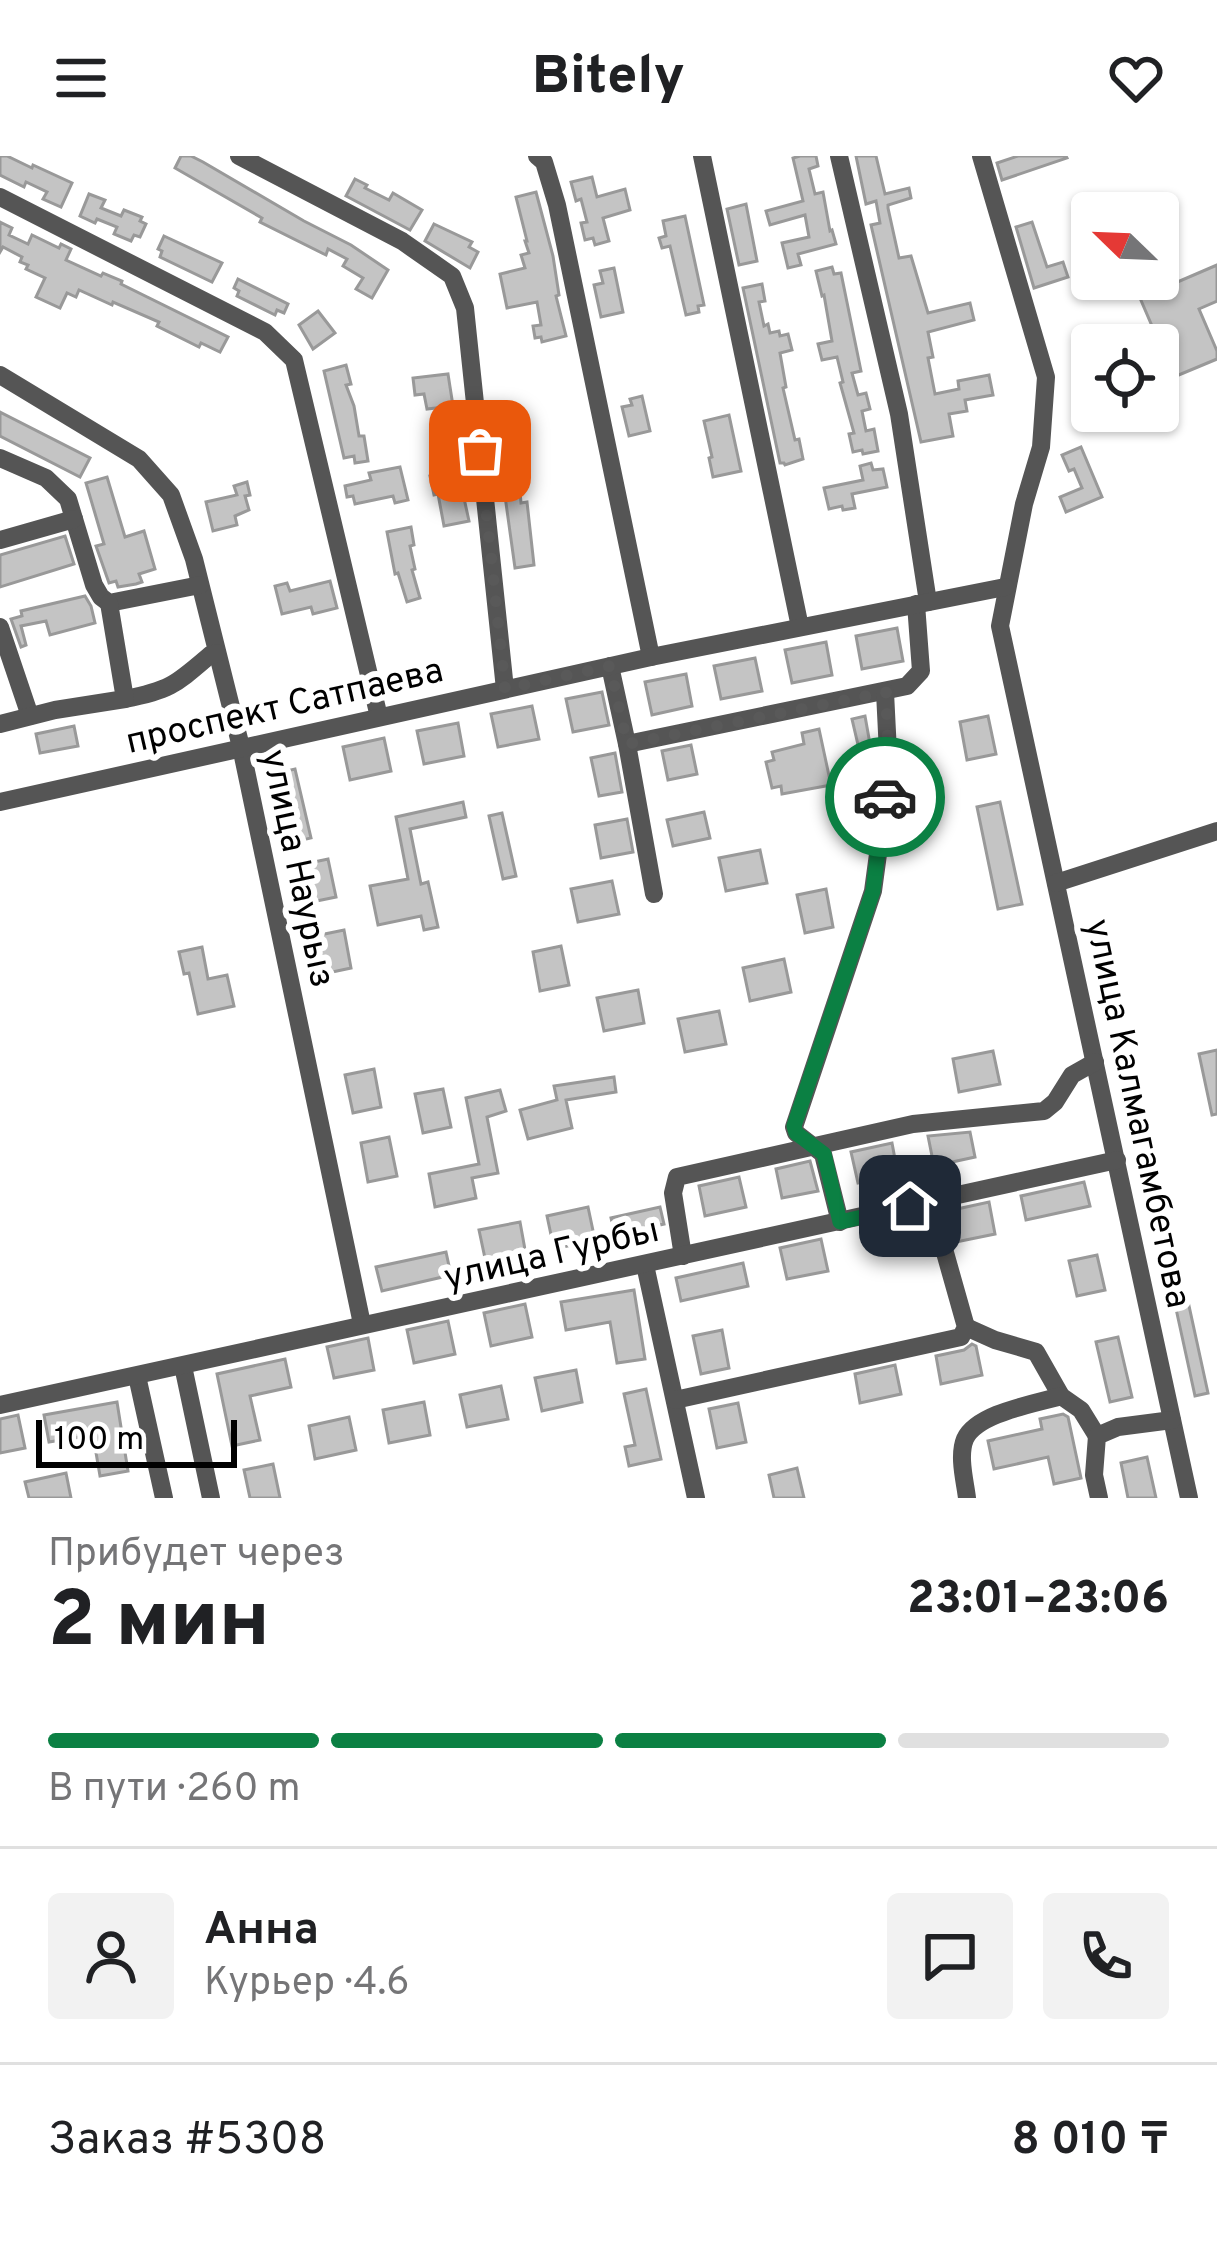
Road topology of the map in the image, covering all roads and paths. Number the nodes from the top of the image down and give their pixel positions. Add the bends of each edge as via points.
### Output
1 (239, 156) edge
2 (537, 156) edge
3 (702, 156) edge
4 (839, 156) edge
5 (980, 156) edge
6 (0, 197) edge
7 (0, 375) edge
8 (0, 458) edge
9 (74, 519) junction
10 (0, 541) edge
11 (200, 585) junction
12 (1006, 587) junction
13 (109, 603) junction
14 (922, 603) junction
15 (0, 627) edge
16 (800, 627) junction
17 (218, 653) junction
18 (651, 657) junction
19 (610, 666) junction
20 (505, 689) junction
21 (886, 692) junction
22 (125, 699) junction
23 (30, 716) junction
24 (379, 717) junction
25 (0, 724) edge
26 (627, 744) junction
27 (241, 747) junction
28 (0, 802) edge
29 (1217, 831) edge
30 (1056, 883) junction
31 (654, 894) dead end
32 (1095, 1062) junction
33 (815, 1145) junction
34 (1117, 1160) junction
35 (910, 1206) junction
36 (840, 1222) junction
37 (683, 1256) junction
38 (645, 1265) junction
39 (362, 1324) junction
40 (966, 1327) junction
41 (183, 1366) junction
42 (137, 1376) junction
43 (1061, 1396) junction
44 (675, 1400) junction
45 (0, 1405) edge
46 (1172, 1420) junction
47 (1097, 1436) junction
48 (164, 1498) edge
49 (211, 1498) edge
50 (696, 1498) edge
51 (968, 1498) edge
52 (1099, 1498) edge
53 (1189, 1498) edge

1 - 20 street via 452,276 465,308
2 - 18 street via 557,205
3 - 16 street
4 - 14 street via 899,414
5 - 12 street, улица Калмагамбетова via 1046,377 1041,447
6 - 24 street via 265,332 294,360
7 - 11 street, улица Наурыз via 139,459 170,495
8 - 9 street via 46,478 68,499
9 - 10 street
9 - 13 street via 94,585
11 - 13 street
11 - 17 street, улица Наурыз
12 - 14 street, проспект Сатпаева
12 - 30 street, улица Калмагамбетова via 1000,626
13 - 22 street
14 - 16 street, проспект Сатпаева
14 - 21 street via 921,671
15 - 23 street
16 - 18 street, проспект Сатпаева
17 - 22 street via 176,685
17 - 27 street, улица Наурыз
18 - 19 street, проспект Сатпаева
19 - 20 street, проспект Сатпаева
19 - 26 street
20 - 24 street, проспект Сатпаева
21 - 26 street
21 - 33 street via 889,773 873,891 794,1120 796,1133
22 - 23 street
23 - 25 street
24 - 27 street, проспект Сатпаева
26 - 31 street
27 - 28 street, проспект Сатпаева
27 - 39 street, улица Наурыз
29 - 30 street, улица Калмагамбетова
30 - 32 street, улица Калмагамбетова
32 - 33 street via 1072,1075 1044,1111 913,1124
32 - 34 street, улица Калмагамбетова
33 - 36 street
33 - 37 street via 677,1177
34 - 35 street, улица Гурбы
34 - 46 street, улица Калмагамбетова
35 - 36 street, улица Гурбы
35 - 40 street via 920,1233 942,1242
36 - 37 street, улица Гурбы
37 - 38 street, улица Гурбы
38 - 39 street, улица Гурбы
38 - 44 street
39 - 41 street, улица Гурбы
40 - 43 street via 1036,1352
40 - 44 street via 951,1341
41 - 42 street, улица Гурбы
41 - 49 street
42 - 45 street, улица Гурбы
42 - 48 street
43 - 47 street
43 - 51 street via 980,1420 962,1457
44 - 50 street
46 - 47 street
46 - 53 street, улица Калмагамбетова
47 - 52 street

